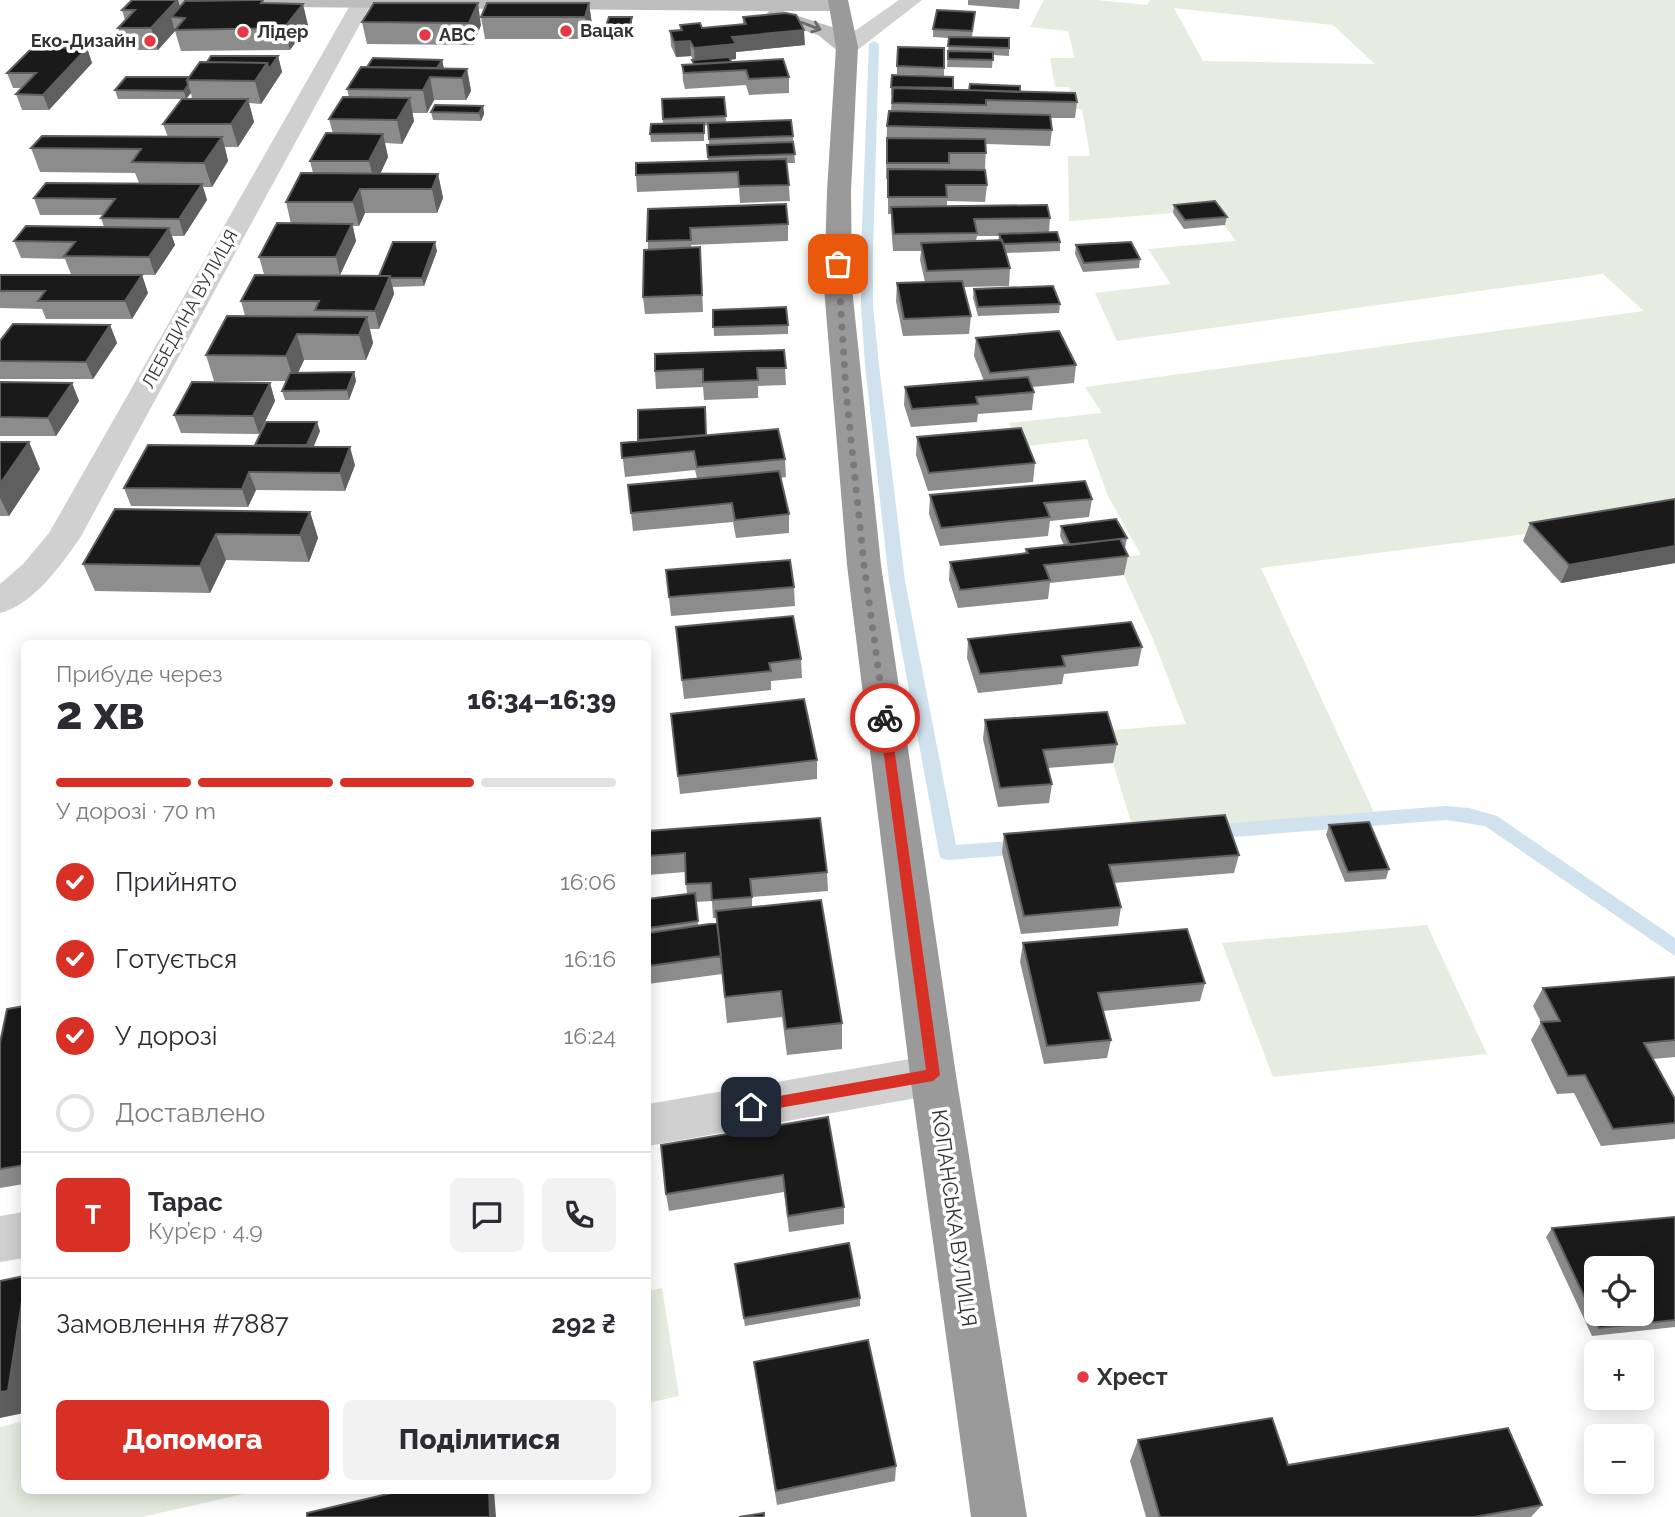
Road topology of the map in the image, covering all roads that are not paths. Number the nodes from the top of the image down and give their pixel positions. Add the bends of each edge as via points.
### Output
1 (157, 0) edge
2 (750, 0) edge
3 (912, 0) edge
4 (362, 2) junction
5 (839, 3) edge
6 (722, 4) junction
7 (847, 47) junction
8 (0, 602) edge
9 (933, 1075) junction
10 (651, 1124) edge
11 (21, 1236) edge
12 (0, 1239) edge
13 (999, 1517) edge

1 - 4 main road
2 - 6 main road
3 - 7 street
4 - 6 main road
4 - 8 street, ЛЕБЕДИНА ВУЛИЦЯ via 62,538 35,572
5 - 6 main road
5 - 7 highway, КОПАНСЬКА ВУЛИЦЯ
6 -> 7 main road via 810,24
7 - 9 highway, КОПАНСЬКА ВУЛИЦЯ via 838,288 846,391 866,579
9 - 10 street
9 - 13 highway, КОПАНСЬКА ВУЛИЦЯ
11 - 12 street

